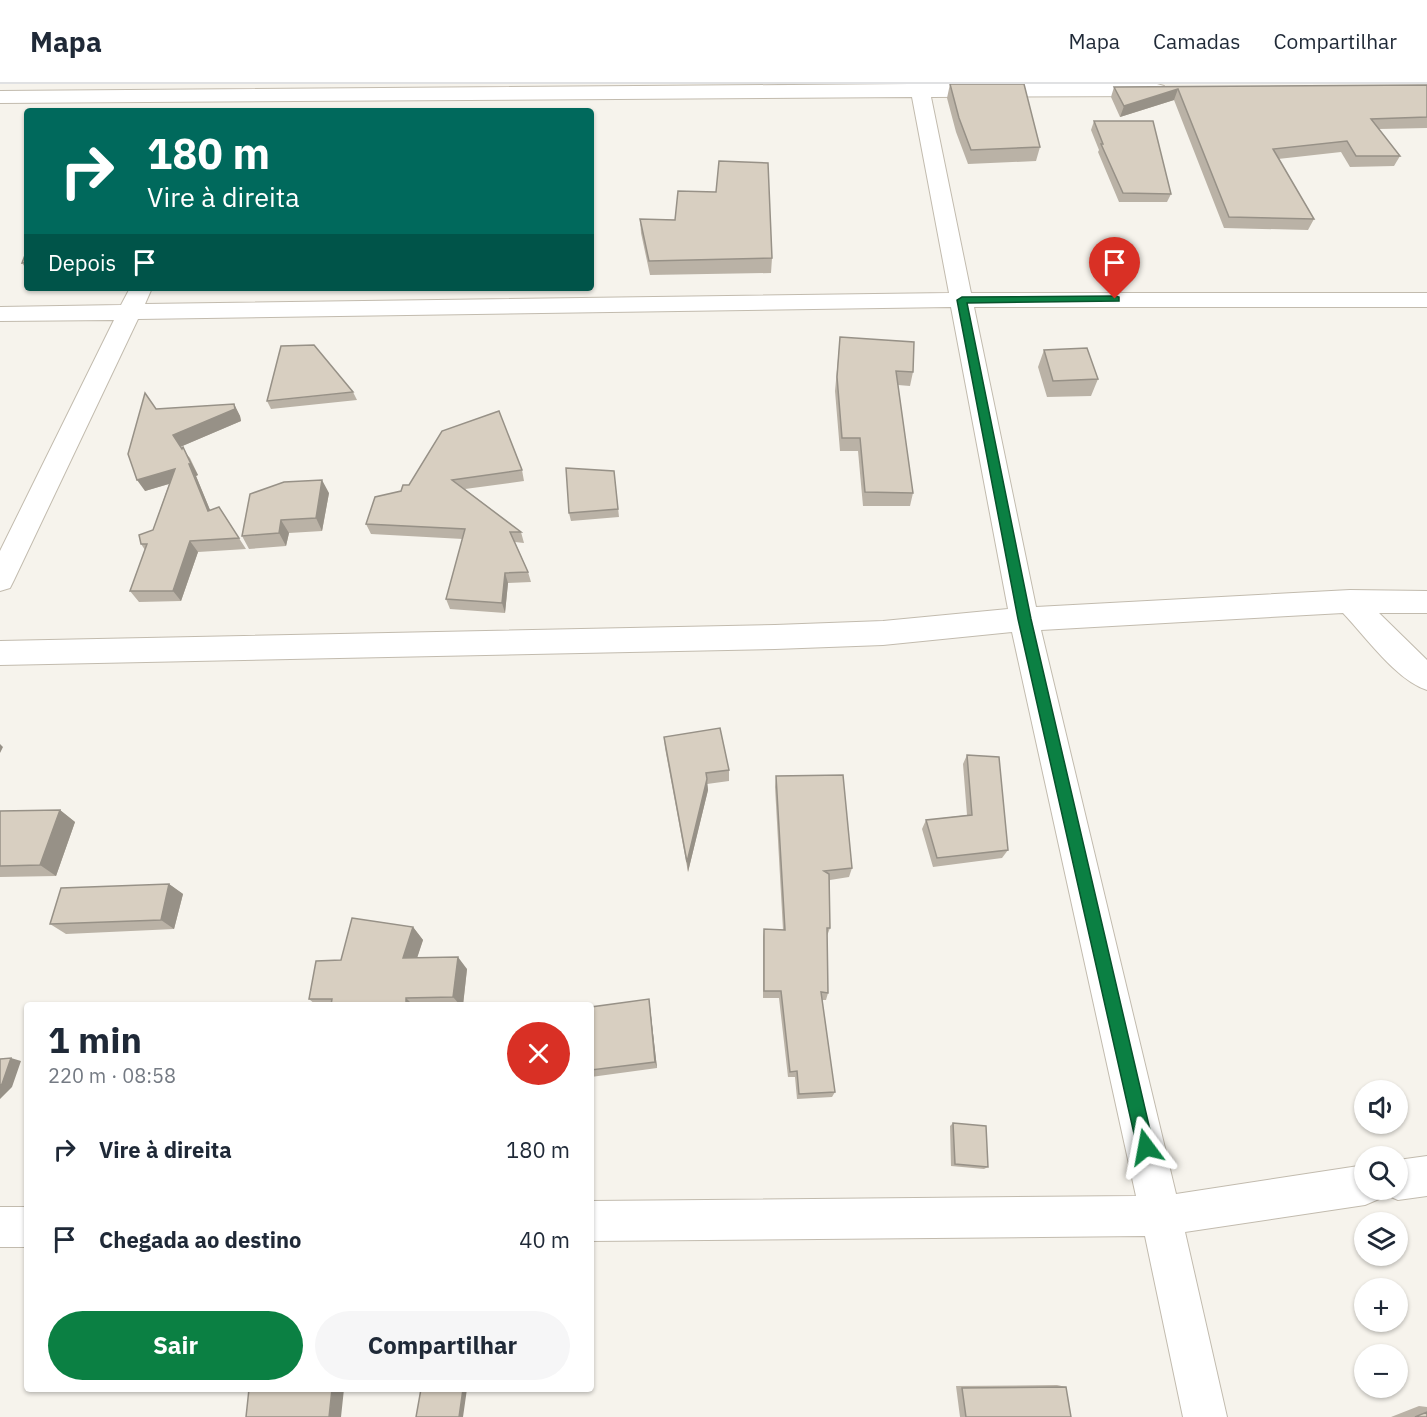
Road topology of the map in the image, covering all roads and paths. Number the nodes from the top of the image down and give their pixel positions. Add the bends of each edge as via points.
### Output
1 (920, 88) edge
2 (1177, 90) edge
3 (0, 97) edge
4 (230, 97) edge
5 (140, 291) edge
6 (962, 300) junction
7 (1427, 300) edge
8 (129, 313) junction
9 (0, 314) edge
10 (0, 580) edge
11 (1350, 601) junction
12 (1427, 602) edge
13 (1024, 619) junction
14 (0, 653) edge
15 (1427, 678) edge
16 (1427, 1176) edge
17 (1408, 1179) edge
18 (1354, 1187) edge
19 (1161, 1215) junction
20 (594, 1221) edge
21 (0, 1227) edge
22 (24, 1227) edge
23 (1205, 1417) edge

1 - 2 street
1 - 4 street
1 - 6 street
3 - 4 street
5 - 8 street
6 - 7 street
6 - 8 street
6 - 13 street
8 - 9 street
8 - 10 street
11 - 12 street
11 - 13 street
11 - 15 street
13 - 14 street via 883,633 775,637
13 - 19 street
16 - 17 street
18 - 19 street
19 - 20 street
19 - 23 street
21 - 22 street

